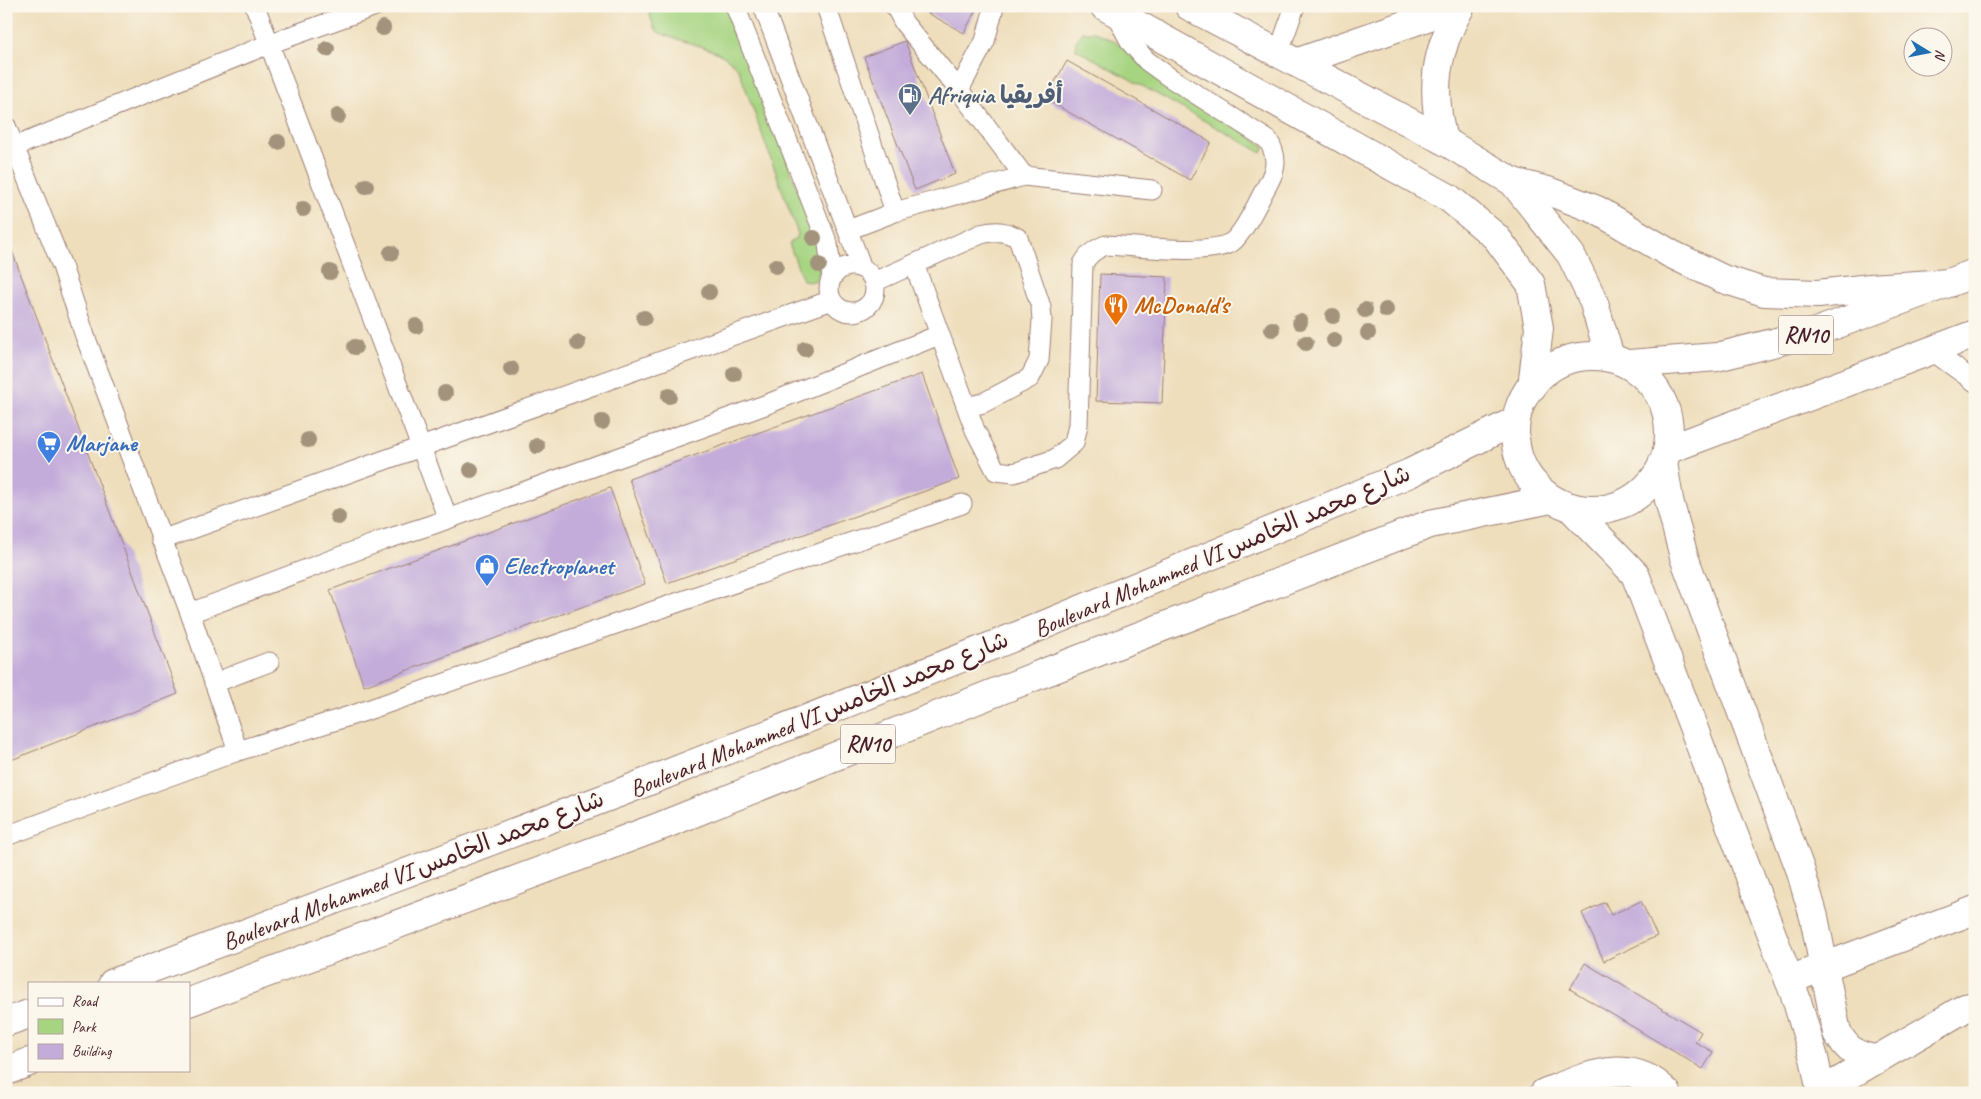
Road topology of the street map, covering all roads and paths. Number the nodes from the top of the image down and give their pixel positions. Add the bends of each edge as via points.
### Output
1 (255, 6) edge
2 (374, 6) edge
3 (735, 6) edge
4 (763, 6) edge
5 (826, 6) edge
6 (895, 6) edge
7 (991, 6) edge
8 (1188, 6) edge
9 (1295, 6) edge
10 (1460, 6) edge
11 (1110, 10) edge
12 (269, 44) junction
13 (1287, 59) junction
14 (959, 90) junction
15 (6, 126) edge
16 (1443, 140) junction
17 (14, 147) junction
18 (1024, 176) junction
19 (1513, 182) junction
20 (1152, 190) dead end
21 (895, 212) junction
22 (848, 230) junction
23 (914, 264) junction
24 (1975, 273) edge
25 (868, 275) junction
26 (832, 278) junction
27 (1949, 283) junction
28 (832, 300) junction
29 (1975, 334) edge
30 (939, 335) junction
31 (1931, 350) junction
32 (1619, 361) junction
33 (1975, 382) edge
34 (1532, 386) junction
35 (968, 407) junction
36 (1515, 421) junction
37 (422, 447) junction
38 (1665, 456) junction
39 (1560, 503) junction
40 (962, 504) dead end
41 (448, 519) junction
42 (161, 540) junction
43 (190, 613) junction
44 (269, 662) dead end
45 (214, 683) junction
46 (238, 752) junction
47 (6, 836) edge
48 (1975, 910) edge
49 (1824, 967) junction
50 (1789, 980) junction
51 (116, 982) edge
52 (190, 1002) edge
53 (1975, 1006) edge
54 (28, 1014) edge
55 (6, 1022) edge
56 (1876, 1059) junction
57 (28, 1062) edge
58 (6, 1071) edge
59 (1820, 1092) edge
60 (1544, 1093) edge
61 (1667, 1093) edge

1 - 12 lane
2 - 12 lane
3 - 26 lane via 828,244
4 - 22 lane
5 - 21 lane
6 - 14 lane via 904,23
7 - 14 lane via 993,11 985,41
8 - 13 main road
9 - 13 lane
10 - 13 main road
10 - 16 main road via 1442,47 1437,70 1437,117
11 - 34 main road via 1449,198 1496,237 1531,284 1539,328
11 - 35 lane via 1147,61 1268,140 1275,160 1274,174 1232,242 1211,248 1106,245 1087,256 1082,264 1078,425 1074,443 1055,459 1014,473 996,471 975,430
12 - 17 lane
12 - 37 lane
13 - 16 main road
14 - 18 lane
15 - 17 lane
16 - 19 main road
17 - 42 lane via 62,266
18 - 20 lane
18 - 21 lane
19 - 27 main road via 1548,191 1597,210 1671,254 1723,279 1764,292 1818,294
19 - 32 main road via 1571,256 1594,300
21 - 22 lane
22 - 25 lane
23 - 25 lane
23 - 30 lane
23 - 35 lane via 991,231 1001,231 1018,238 1040,307 1039,360 1030,378 983,403
24 - 27 main road, RN10
25 - 26 lane via 854,266 845,267
25 - 28 lane via 874,292 865,307 847,311
26 - 28 lane via 829,285
27 - 32 main road, RN10 via 1816,332 1717,357
28 - 37 lane
29 - 31 main road, RN10
30 - 35 lane
30 - 41 lane via 765,405
31 - 33 lane
31 - 38 main road, RN10
32 - 34 main road, RN10 via 1589,355 1568,359 1549,368
32 - 38 main road, RN10 via 1645,376 1658,392 1666,410 1669,429
34 - 36 main road, RN10
36 - 39 main road, RN10 via 1518,457 1526,473 1537,487
36 - 51 main road, Boulevard Mohammed VI شارع محمد الخامس / RN10 via 1410,473 1022,634 624,791
37 - 41 lane
37 - 42 lane
38 - 39 main road, RN10 via 1652,482 1615,508 1592,511
38 - 49 main road via 1669,500 1684,558 1800,869
39 - 50 main road via 1635,574
39 - 52 main road, Boulevard Mohammed VI شارع محمد الخامس / RN10 via 1430,524 661,826
40 - 46 lane via 358,714
41 - 43 lane
42 - 43 lane
43 - 45 lane
44 - 45 lane
45 - 46 lane
46 - 47 lane
48 - 49 main road
49 - 50 main road
49 - 56 main road via 1837,1033 1846,1048 1855,1054
50 - 59 main road via 1808,1033
53 - 56 main road via 1965,1008
54 - 55 main road
56 - 59 main road
57 - 58 main road
60 - 61 main road via 1595,1074 1618,1070 1642,1076

